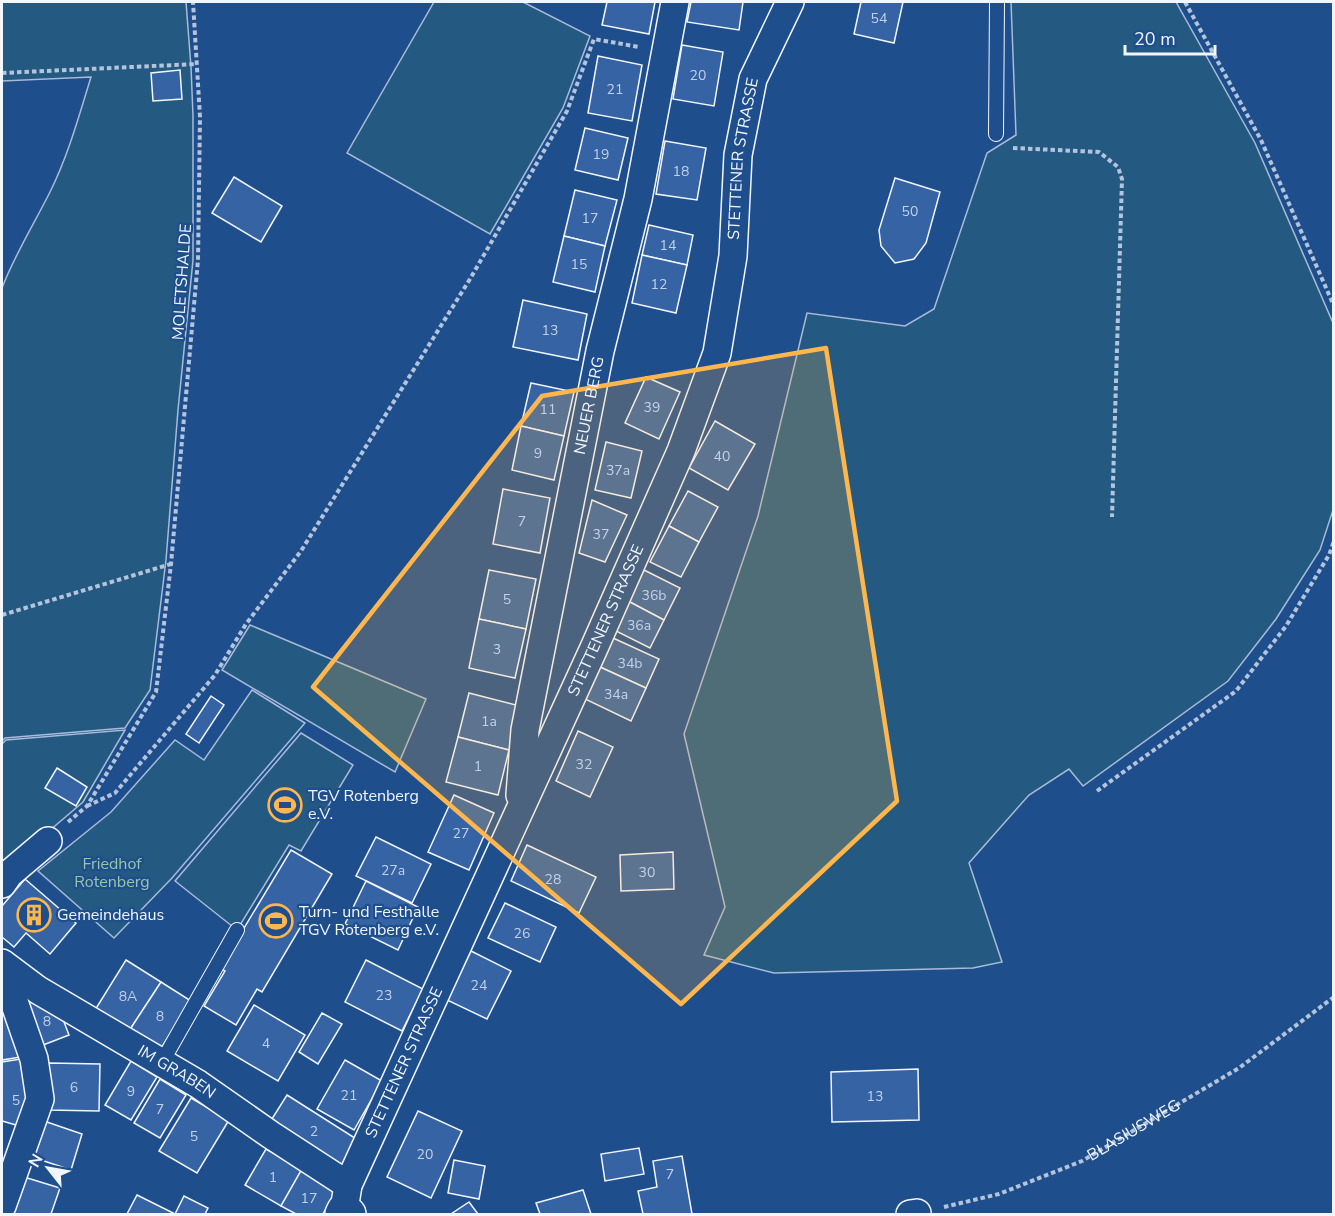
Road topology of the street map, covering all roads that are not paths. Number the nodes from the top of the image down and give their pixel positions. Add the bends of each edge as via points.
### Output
1 (675, 2) edge
2 (790, 2) edge
3 (997, 2) edge
4 (996, 134) road end
5 (518, 813) junction
6 (48, 841) road end
7 (2, 885) edge
8 (237, 930) dead end
9 (2, 965) edge
10 (162, 1062) junction
11 (2, 1201) edge
12 (346, 1206) edge

1 - 5 street, NEUER BERG via 638,199 600,351 525,730
2 - 5 street, STETTENER STRASSE via 753,79 738,155 733,256 717,353 681,451
3 - 4 lane
5 - 12 street, STETTENER STRASSE
6 - 7 street via 9,874
8 - 10 lane
9 - 10 street, IM GRABEN
9 - 11 street via 34,1059 40,1099
10 - 12 street, IM GRABEN via 271,1135

